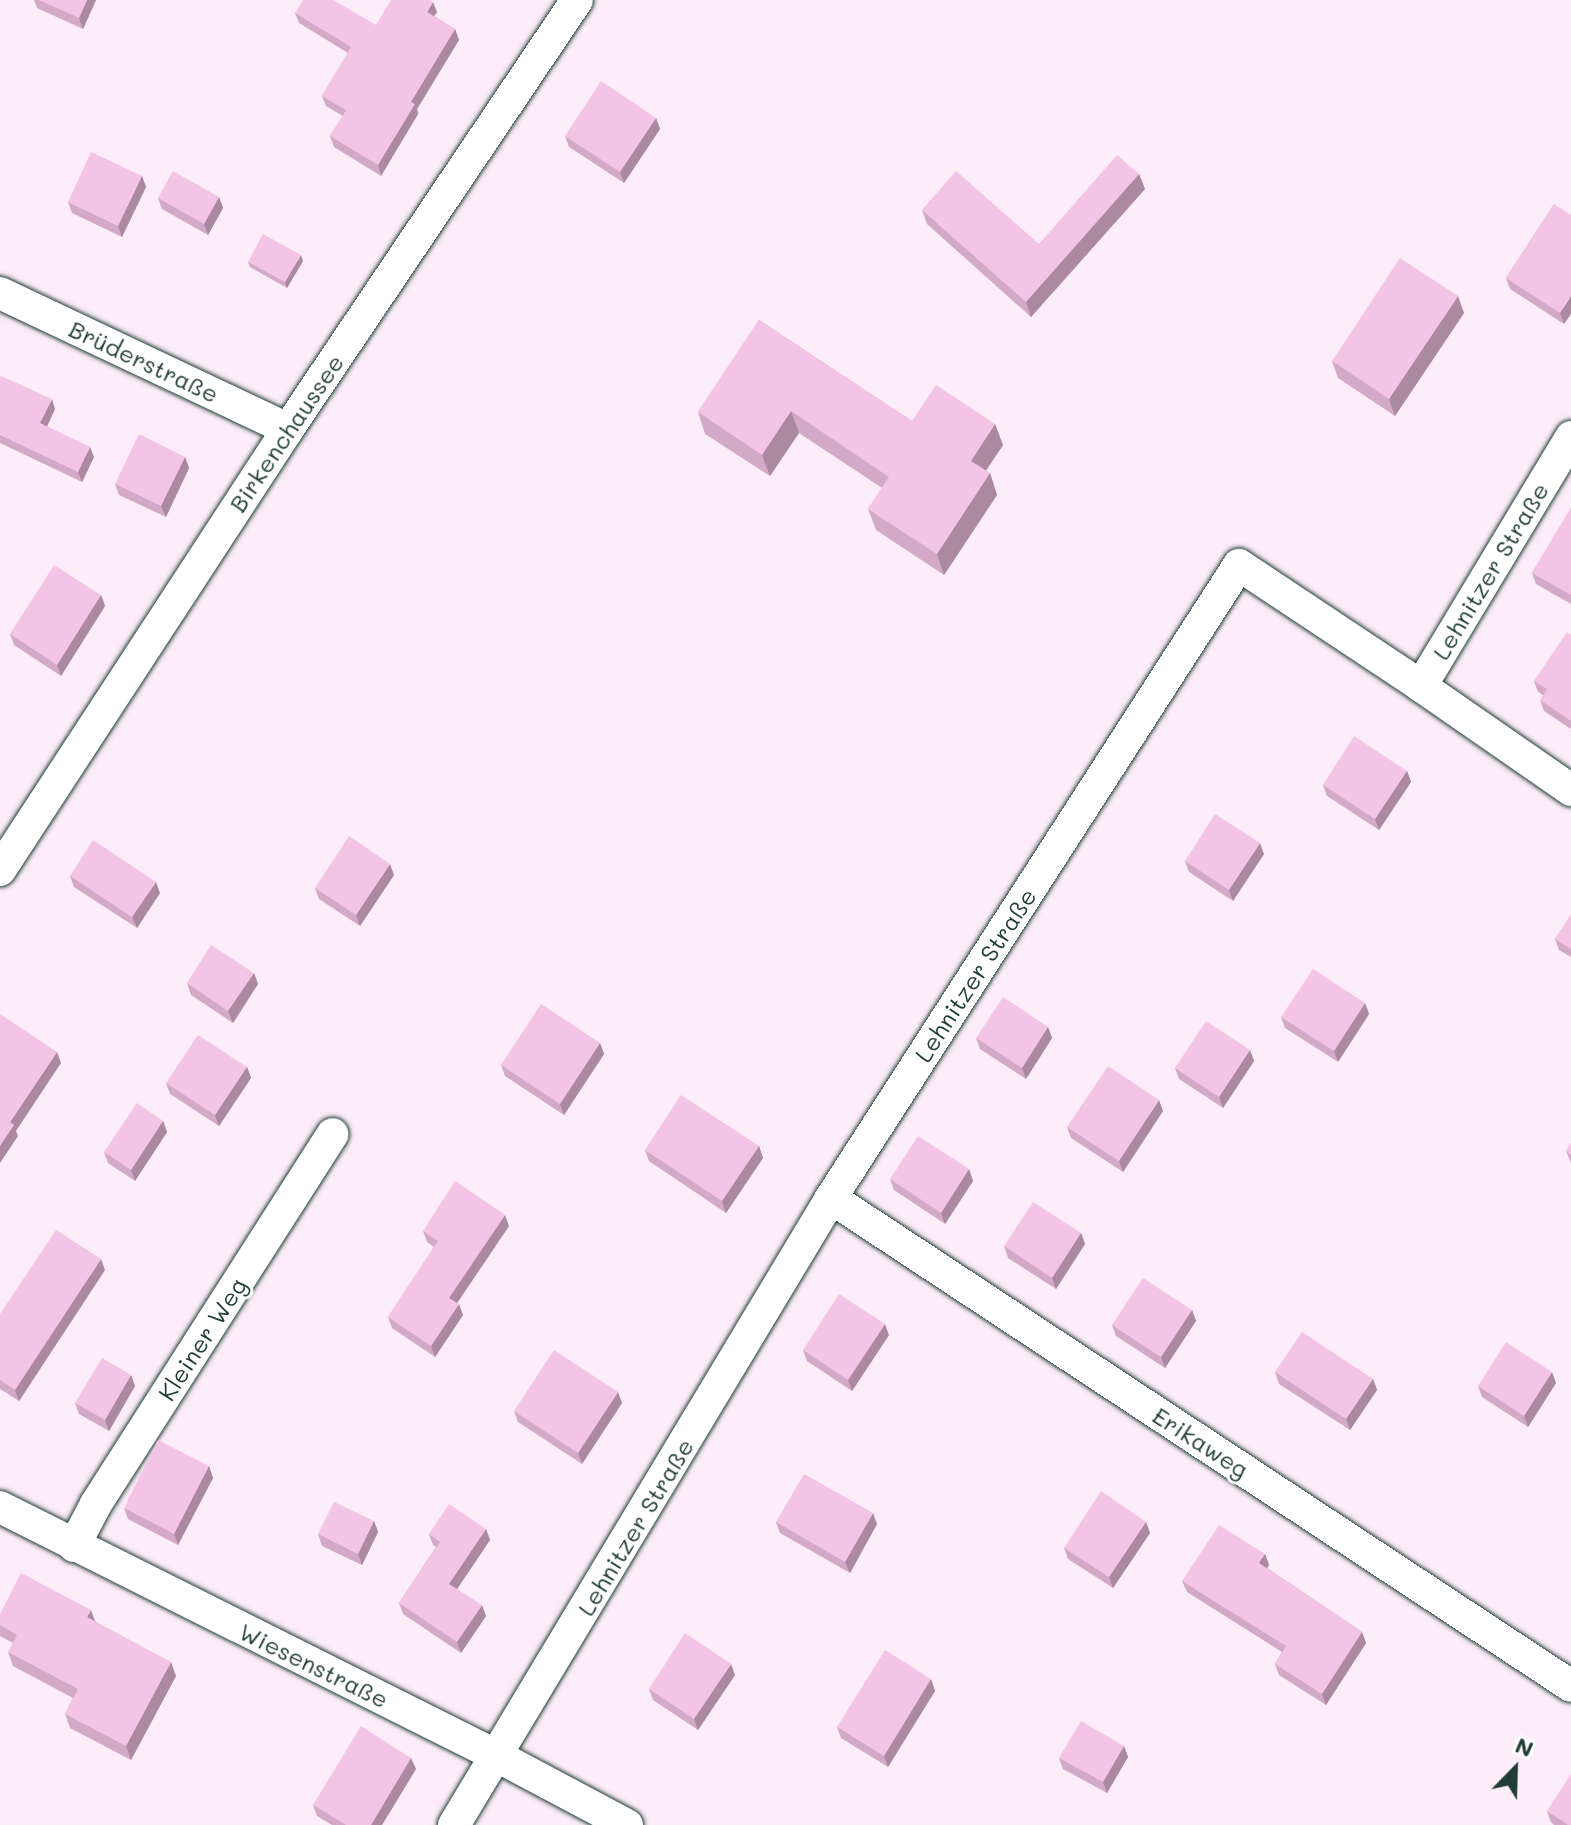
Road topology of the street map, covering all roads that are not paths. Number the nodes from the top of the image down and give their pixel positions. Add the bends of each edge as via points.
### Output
1 (577, 0) edge
2 (0, 293) edge
3 (288, 429) junction
4 (1571, 437) edge
5 (1421, 686) junction
6 (1571, 790) edge
7 (0, 870) edge
8 (333, 1134) dead end
9 (831, 1198) junction
10 (0, 1507) edge
11 (74, 1546) junction
12 (1571, 1686) edge
13 (499, 1757) junction
14 (454, 1825) edge
15 (627, 1825) edge

1 - 3 street, Birkenchaussee
2 - 3 street, Brüderstraße
3 - 7 street, Birkenchaussee
4 - 5 street, Lehnitzer Straße
5 - 6 street
5 - 9 street, Lehnitzer Straße via 1239,565
8 - 11 street, Kleiner Weg
9 - 12 street, Erikaweg
9 - 13 street, Lehnitzer Straße
10 - 11 street, Wiesenstraße
11 - 13 street, Wiesenstraße
13 - 14 street, Lehnitzer Straße
13 - 15 street, Wiesenstraße

